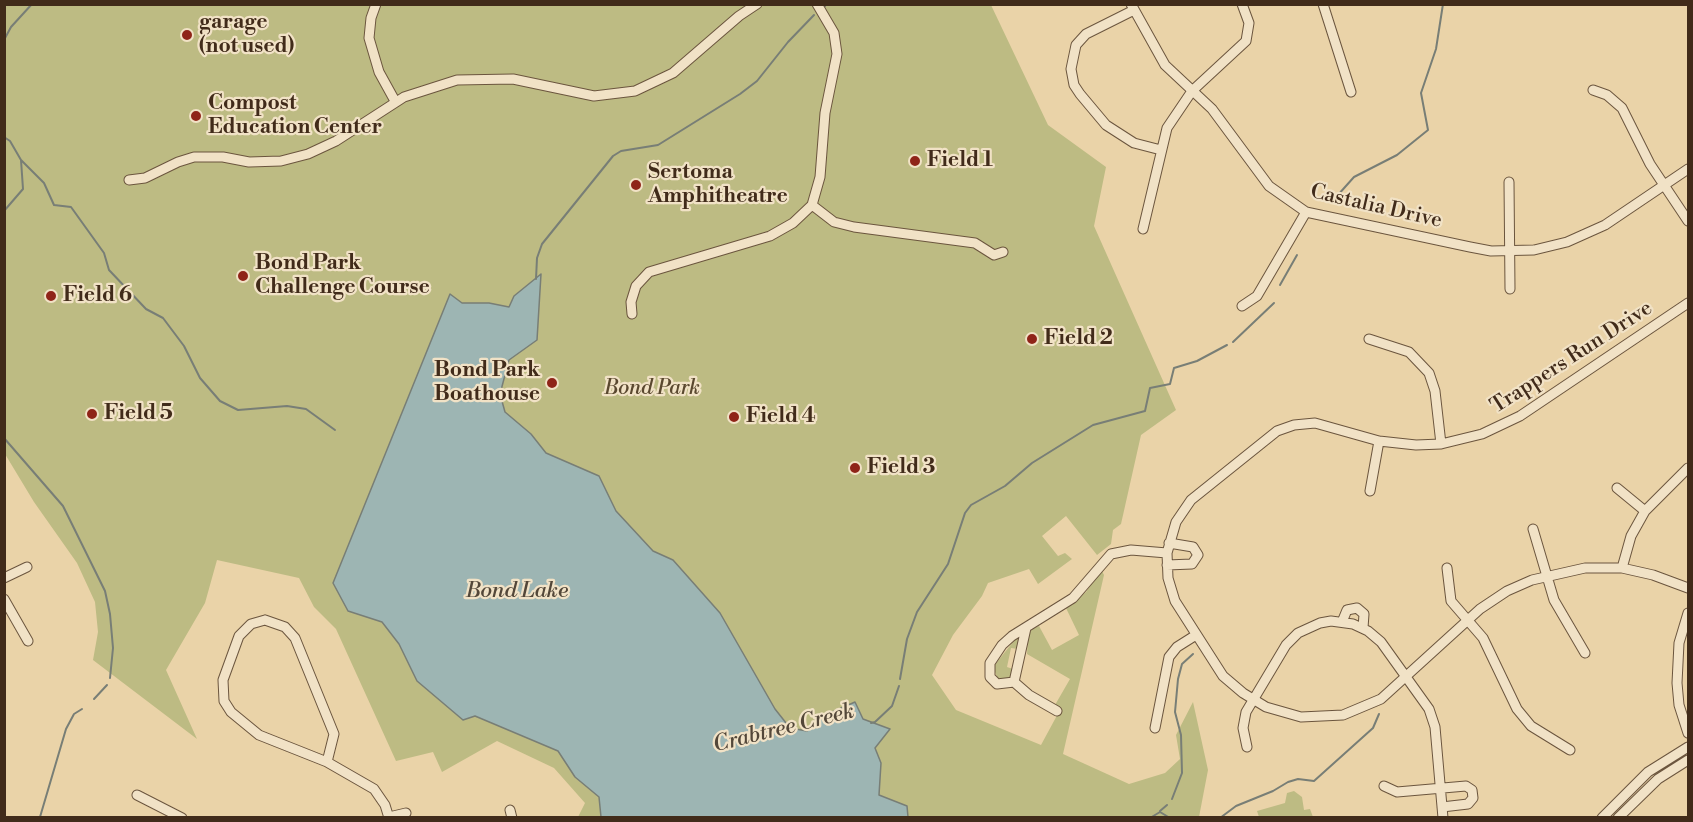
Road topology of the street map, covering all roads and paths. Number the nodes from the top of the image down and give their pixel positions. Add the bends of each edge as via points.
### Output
1 (376, 4) edge
2 (757, 4) edge
3 (817, 4) edge
4 (1242, 4) edge
5 (1323, 4) edge
6 (1133, 7) edge
7 (1593, 90) dead end
8 (1192, 91) junction
9 (1351, 92) dead end
10 (395, 101) junction
11 (1161, 150) junction
12 (1689, 169) edge
13 (129, 180) dead end
14 (1509, 182) dead end
15 (1664, 185) junction
16 (812, 205) junction
17 (1306, 212) junction
18 (1689, 221) edge
19 (1143, 228) dead end
20 (1510, 250) junction
21 (1003, 252) dead end
22 (1510, 289) dead end
23 (1689, 303) edge
24 (1242, 306) dead end
25 (632, 314) dead end
26 (1369, 339) dead end
27 (1379, 441) junction
28 (1441, 444) junction
29 (1689, 468) edge
30 (1617, 488) dead end
31 (1370, 491) dead end
32 (1645, 511) junction
33 (1533, 529) dead end
34 (1169, 543) junction
35 (1167, 553) junction
36 (1167, 565) junction
37 (27, 567) dead end
38 (1447, 568) dead end
39 (1622, 568) junction
40 (1547, 575) junction
41 (4, 578) edge
42 (1689, 588) edge
43 (4, 599) edge
44 (1689, 613) edge
45 (1467, 621) junction
46 (1342, 622) junction
47 (1026, 628) junction
48 (1363, 628) junction
49 (1196, 635) junction
50 (28, 641) dead end
51 (1585, 653) dead end
52 (1677, 674) junction
53 (1689, 674) edge
54 (1407, 677) junction
55 (1014, 682) junction
56 (1253, 700) junction
57 (1057, 711) dead end
58 (1155, 728) dead end
59 (1689, 733) edge
60 (1247, 747) dead end
61 (1689, 747) edge
62 (1570, 750) dead end
63 (1689, 760) edge
64 (327, 762) junction
65 (1384, 786) dead end
66 (1441, 789) junction
67 (137, 795) dead end
68 (1443, 812) edge
69 (406, 813) dead end
70 (389, 817) edge
71 (182, 818) edge
72 (1602, 818) edge
73 (1618, 818) edge

1 - 10 street via 369,38 379,72
2 - 10 street via 673,73 626,94 583,95 513,79 479,77 442,83
3 - 16 street via 834,33 837,54 825,113 820,177
4 - 8 street via 1249,23 1246,42
5 - 9 street
6 - 8 street, Castalia Drive via 1165,65
6 - 11 street via 1086,34 1076,45 1071,69 1080,94 1106,125 1134,143
7 - 15 street via 1607,95 1622,108
8 - 11 street via 1171,120
8 - 17 street, Castalia Drive via 1220,119 1269,186
10 - 13 street via 336,141 308,154 281,161 249,162 194,157 145,178
11 - 19 street
12 - 15 street, Castalia Drive
14 - 20 street
15 - 18 street
15 - 20 street, Castalia Drive via 1587,234 1546,248
16 - 21 street via 834,222 854,227 975,243 994,255
16 - 25 street via 793,223 770,236 649,272 636,286
17 - 20 street, Castalia Drive via 1470,247
17 - 24 street via 1257,296
20 - 22 street
23 - 28 street, Trappers Run Drive via 1520,416 1482,434
26 - 28 street via 1410,352 1429,373
27 - 28 street, Trappers Run Drive
27 - 31 street
27 - 34 street, Trappers Run Drive via 1315,423 1277,430 1191,500 1176,522
29 - 32 street
30 - 32 street
32 - 39 street via 1631,536
33 - 40 street
34 - 35 street, Trappers Run Drive
34 - 36 street via 1193,547 1198,555 1192,564
35 - 36 street, Trappers Run Drive
35 - 47 street via 1131,550 1111,554 1073,598
36 - 49 street, Trappers Run Drive via 1172,593
37 - 41 street
38 - 45 street via 1449,596
39 - 40 street, Trappers Run Drive via 1585,568
39 - 42 street, Trappers Run Drive via 1653,574
40 - 45 street, Trappers Run Drive via 1507,591
40 - 51 street via 1559,611
43 - 50 street
44 - 52 street via 1679,643
45 - 54 street, Trappers Run Drive
45 - 62 street via 1483,638 1526,721
46 - 48 street
46 - 48 street via 1347,610 1357,608 1364,614
46 - 56 street via 1312,625 1292,638
47 - 55 street
47 - 55 street via 1002,645 990,663 990,677 997,684
48 - 54 street via 1381,642
49 - 56 street, Trappers Run Drive via 1223,676
49 - 58 street via 1169,657
52 - 53 street
52 - 59 street via 1679,705
54 - 56 street, Trappers Run Drive via 1372,704 1330,717 1288,714
54 - 66 street via 1433,718
55 - 57 street
56 - 60 street via 1244,721
61 - 72 street via 1648,772
63 - 73 street via 1658,778
64 - 64 street via 259,735 231,712 224,700 223,680 236,643 251,624 273,621 290,630 295,638 334,734
64 - 70 street via 374,789
65 - 66 street via 1396,792
66 - 68 street
66 - 68 street via 1466,786 1473,796 1468,804
67 - 71 street
69 - 70 street

